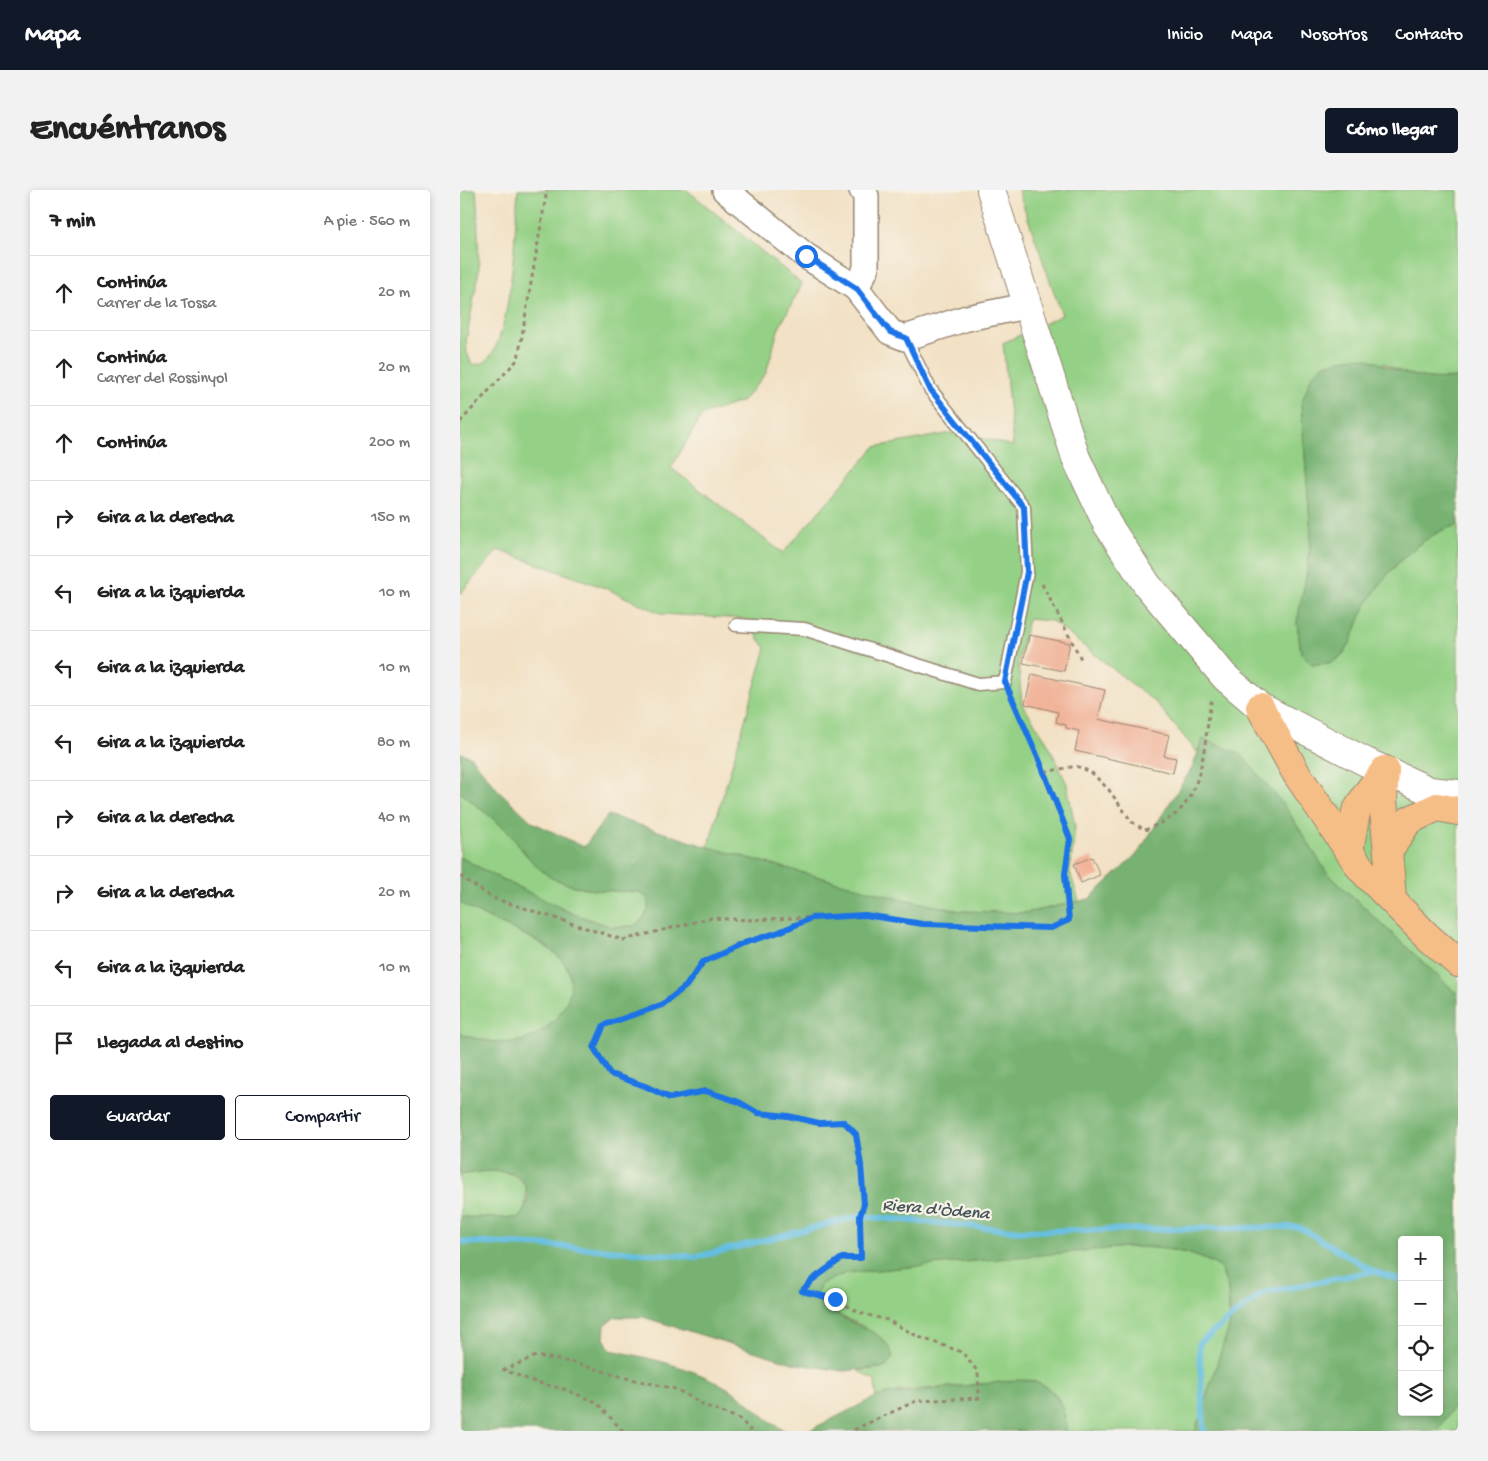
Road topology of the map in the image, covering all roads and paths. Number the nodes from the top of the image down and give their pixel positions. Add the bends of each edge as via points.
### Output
1 (547, 190) edge
2 (725, 190) edge
3 (862, 190) edge
4 (990, 190) edge
5 (856, 288) junction
6 (1026, 306) junction
7 (906, 338) junction
8 (460, 422) edge
9 (1026, 561) junction
10 (736, 625) dead end
11 (1081, 659) dead end
12 (1225, 677) junction
13 (1005, 682) junction
14 (1260, 707) junction
15 (1385, 770) junction
16 (1044, 772) junction
17 (1458, 794) edge
18 (1458, 811) edge
19 (1349, 850) junction
20 (1388, 852) junction
21 (460, 876) edge
22 (1392, 899) junction
23 (812, 918) junction
24 (1458, 964) edge
25 (623, 1431) edge
26 (751, 1431) edge
27 (851, 1431) edge

1 - 8 path via 518,359
2 - 5 street via 806,256
3 - 5 street via 866,196 866,264
4 - 6 street
5 - 7 street via 890,332
6 - 7 street via 967,318
6 - 12 street via 1076,458 1107,524 1148,586
7 - 9 lane via 930,389 1024,507
9 - 11 path via 1037,574
9 - 13 lane via 1027,572
10 - 13 lane via 804,629 978,684
12 - 14 street
12 - 16 path via 1213,693 1201,770 1190,795 1173,816 1145,830 1132,822 1109,790 1091,772 1076,766
13 - 16 path
14 - 15 street
14 - 19 highway via 1296,773
15 - 17 street via 1430,791
15 - 19 highway via 1356,812
15 - 20 highway via 1383,801
16 - 23 path via 1070,839 1065,874 1069,920 1051,928 923,924 865,915
18 - 20 highway via 1437,807 1408,821
19 - 22 highway via 1362,870
20 - 22 highway
21 - 23 path via 493,898 623,940 711,918
22 - 24 highway
23 - 27 path via 703,962 686,986 662,1005 604,1025 594,1048 610,1074 670,1098 706,1091 739,1102 758,1113 819,1123 844,1122 856,1134 864,1204 860,1216 861,1258 842,1258 802,1291 835,1299 860,1313 887,1320 919,1337 962,1352 978,1372 979,1398 916,1401
25 - 26 path via 596,1402 564,1388 535,1382 504,1370 536,1356 576,1363 676,1388 740,1419

